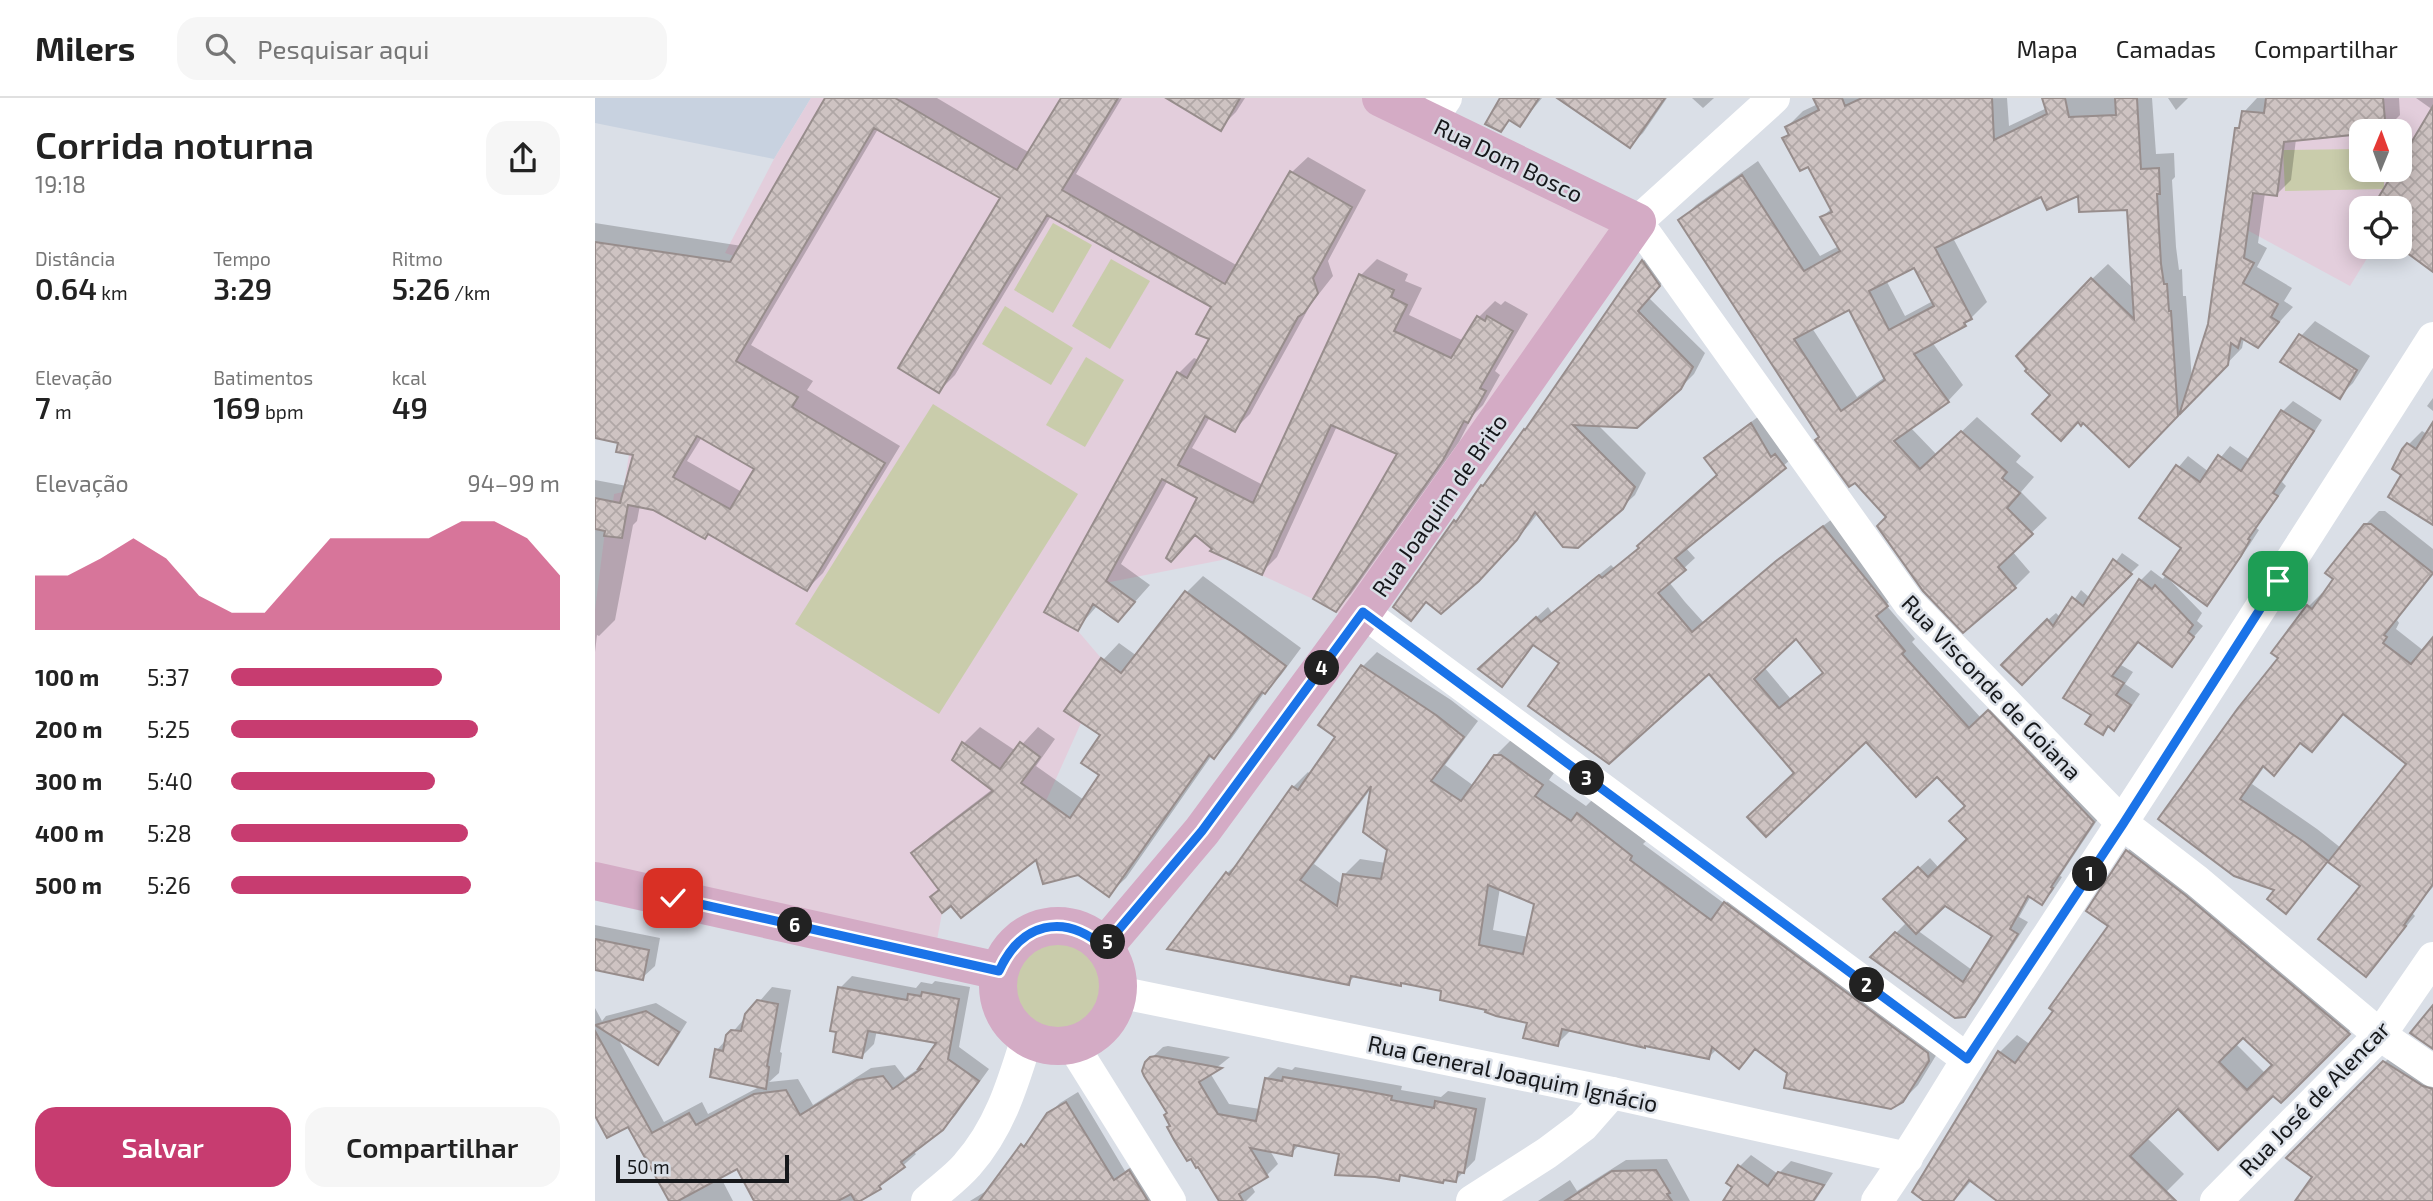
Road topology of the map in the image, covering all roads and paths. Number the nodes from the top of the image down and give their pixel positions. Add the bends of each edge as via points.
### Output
1 (1381, 98) edge
2 (1774, 98) edge
3 (1438, 110) edge
4 (1637, 222) junction
5 (2433, 338) edge
6 (1363, 612) junction
7 (2123, 824) junction
8 (595, 880) edge
9 (1104, 947) junction
10 (2433, 958) edge
11 (999, 971) junction
12 (1118, 992) junction
13 (2380, 1035) junction
14 (1027, 1038) junction
15 (1072, 1044) junction
16 (1967, 1059) junction
17 (2433, 1071) edge
18 (1612, 1093) junction
19 (1907, 1158) junction
20 (927, 1201) edge
21 (1170, 1201) edge
22 (1472, 1201) edge
23 (1877, 1201) edge
24 (2216, 1201) edge

1 - 3 main road, Rua Dom Bosco
2 - 4 street
3 - 4 main road, Rua Dom Bosco
4 - 6 main road, Rua Joaquim de Brito
4 - 7 street, Rua Visconde de Goiana via 1909,603
5 - 7 street
6 - 9 main road, Rua Joaquim de Brito via 1202,831
6 - 16 street
7 - 13 street, Rua Visconde de Goiana
7 - 16 street
8 - 11 main road
9 - 11 main road via 1073,928 1035,930 1019,940
9 - 12 main road via 1113,961
10 - 13 street, Rua José de Alencar
11 - 14 main road via 1002,1009
12 - 15 main road via 1108,1019 1092,1035
12 - 18 street, Rua General Joaquim Ignácio
13 - 17 street, Rua Visconde de Goiana
13 - 24 street, Rua José de Alencar
14 - 15 main road via 1041,1044
14 - 20 street via 1007,1103 988,1136 967,1166
15 - 21 street
16 - 19 street
18 - 19 street, Rua General Joaquim Ignácio
18 - 22 street via 1583,1126
19 - 23 street

